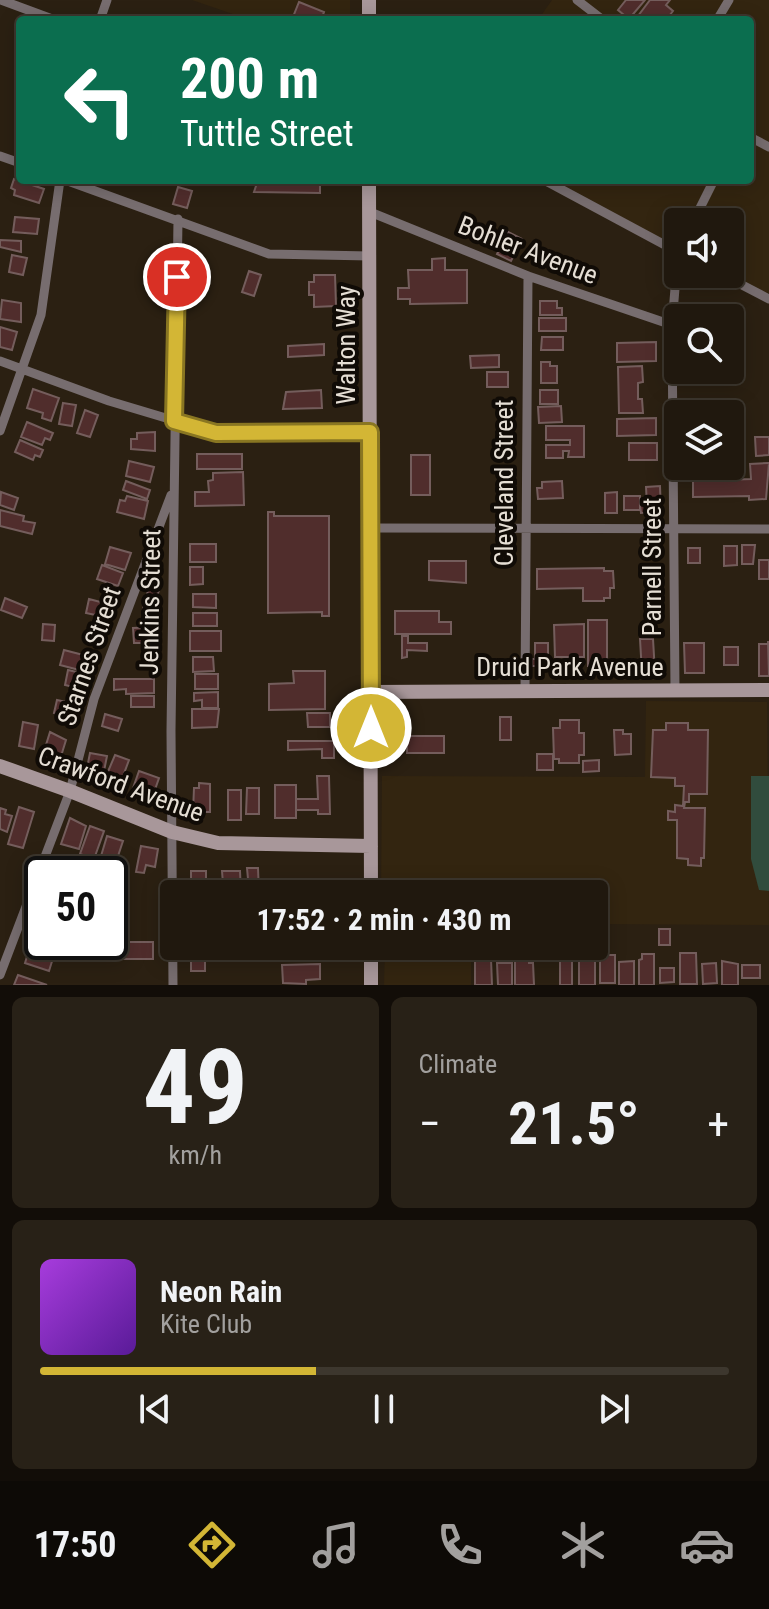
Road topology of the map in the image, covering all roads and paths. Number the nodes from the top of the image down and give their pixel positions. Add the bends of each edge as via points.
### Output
1 (1, 0) edge
2 (577, 0) edge
3 (44, 16) edge
4 (598, 16) edge
5 (61, 184) edge
6 (74, 184) edge
7 (369, 184) edge
8 (551, 184) edge
9 (712, 184) edge
10 (700, 208) edge
11 (370, 212) junction
12 (178, 219) junction
13 (664, 244) edge
14 (370, 256) junction
15 (528, 276) junction
16 (744, 286) edge
17 (769, 299) edge
18 (664, 322) edge
19 (0, 361) edge
20 (22, 369) junction
21 (673, 384) edge
22 (174, 421) junction
23 (0, 431) edge
24 (370, 432) junction
25 (174, 489) junction
26 (370, 528) junction
27 (526, 528) junction
28 (674, 529) junction
29 (769, 529) edge
30 (675, 690) junction
31 (769, 690) edge
32 (525, 691) junction
33 (371, 692) junction
34 (0, 766) edge
35 (70, 791) junction
36 (172, 832) junction
37 (371, 846) junction
38 (371, 880) edge
39 (371, 960) edge
40 (0, 975) edge
41 (173, 985) edge
42 (371, 985) edge

1 - 3 street
2 - 4 street
5 - 20 street via 41,315
6 - 12 street
7 - 11 street, Walton Way
8 - 13 street
9 - 10 street
11 - 14 street, Walton Way
11 - 15 street, Bohler Avenue
12 - 14 street via 269,254
12 - 22 street, Jenkins Street
14 - 24 street, Walton Way
15 - 18 street, Bohler Avenue
15 - 27 street, Cleveland Street
16 - 17 street
19 - 20 street
20 - 22 street
20 - 23 street
21 - 28 street, Parnell Street
22 - 24 street via 216,433
22 - 25 street, Jenkins Street
24 - 26 street, Walton Way
25 - 35 street, Starnes Street via 94,699
25 - 36 street, Jenkins Street
26 - 27 street
26 - 33 street, Walton Way
27 - 28 street
27 - 32 street, Cleveland Street
28 - 29 street
28 - 30 street, Parnell Street
30 - 31 street, Druid Park Avenue
30 - 32 street, Druid Park Avenue
32 - 33 street, Druid Park Avenue
33 - 37 street, Walton Way
34 - 35 street, Crawford Avenue
35 - 36 street, Crawford Avenue
35 - 40 street, Starnes Street
36 - 37 street, Crawford Avenue via 218,843
36 - 41 street, Jenkins Street
37 - 38 street, Walton Way
39 - 42 street

